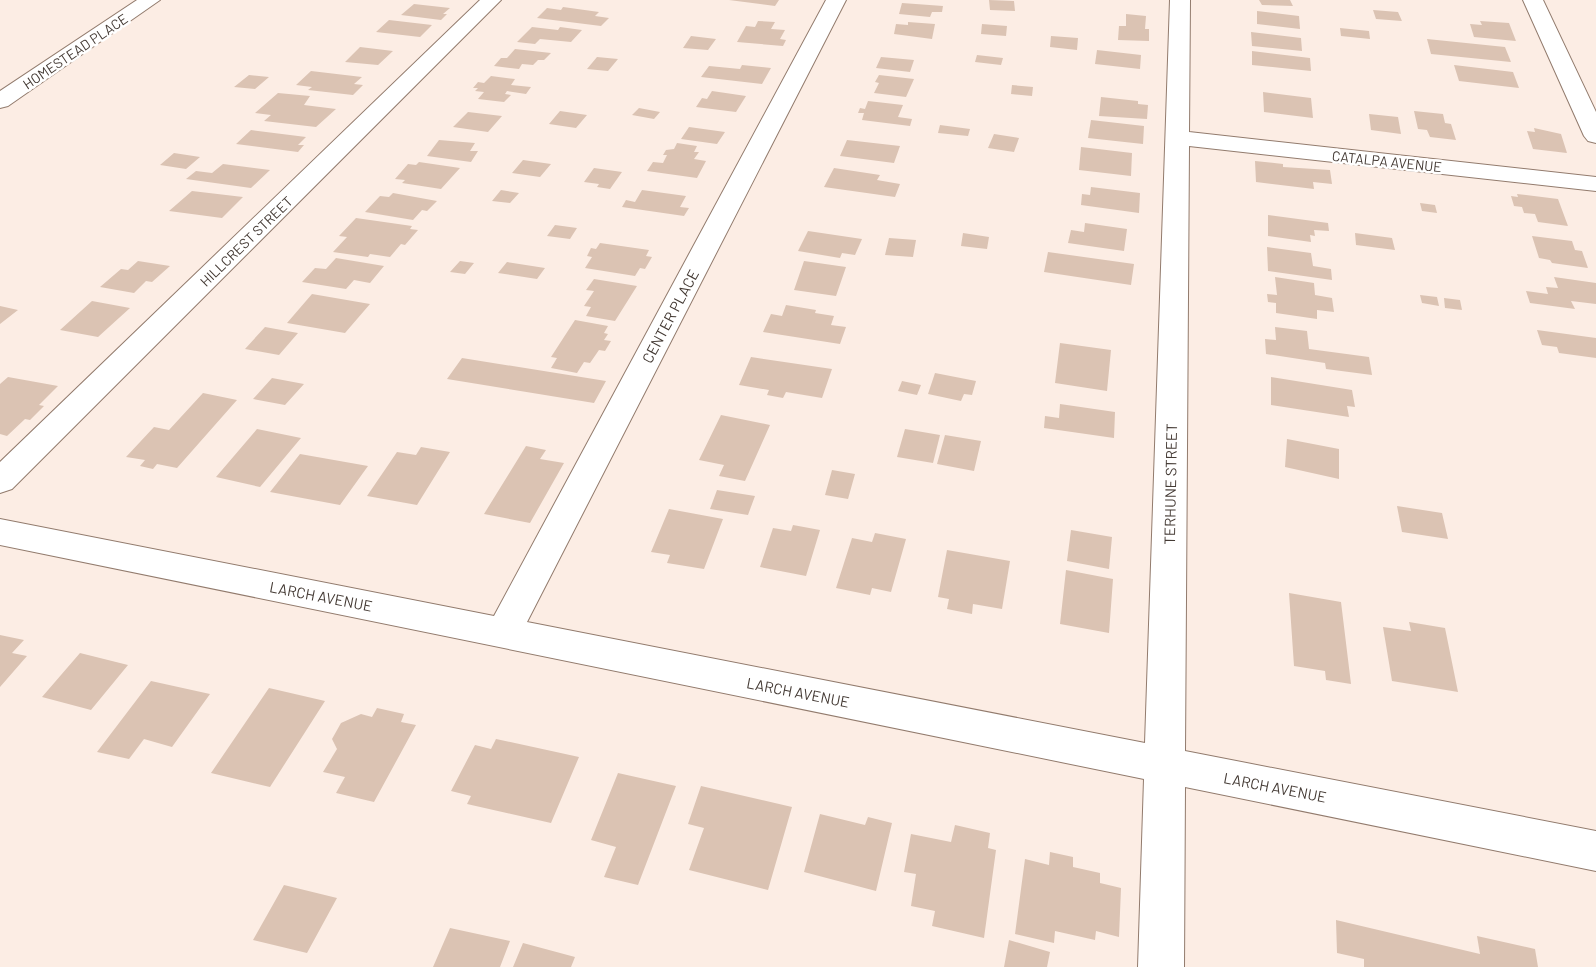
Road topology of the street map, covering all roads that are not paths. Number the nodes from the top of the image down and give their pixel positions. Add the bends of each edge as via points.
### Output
1 (150, 0) edge
2 (491, 0) edge
3 (836, 0) edge
4 (1180, 0) edge
5 (1533, 0) edge
6 (0, 102) edge
7 (1596, 136) edge
8 (1178, 138) junction
9 (1596, 184) edge
10 (0, 481) edge
11 (0, 532) edge
12 (503, 633) junction
13 (1165, 765) junction
14 (1596, 851) edge
15 (1161, 967) edge

1 - 6 street, HOMESTEAD PLACE
2 - 10 street, HILLCREST STREET
3 - 12 street, CENTER PLACE
4 - 8 street, TERHUNE STREET
5 - 7 street
8 - 9 street, CATALPA AVENUE
8 - 13 street, TERHUNE STREET
11 - 12 street, LARCH AVENUE
12 - 13 street, LARCH AVENUE
13 - 14 street, LARCH AVENUE
13 - 15 street, TERHUNE STREET

